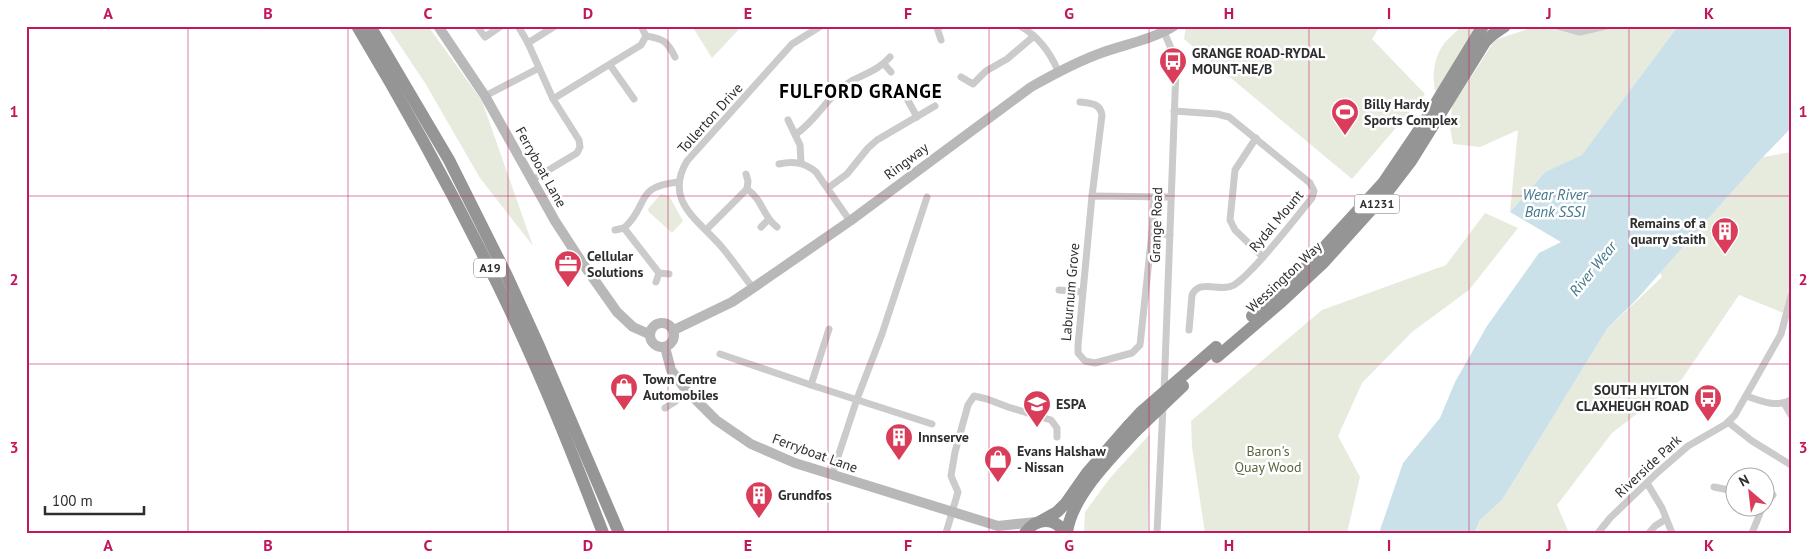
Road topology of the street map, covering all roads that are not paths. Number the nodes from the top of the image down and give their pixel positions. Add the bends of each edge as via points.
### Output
1 (356, 26) edge
2 (370, 26) edge
3 (438, 26) edge
4 (478, 26) edge
5 (501, 26) edge
6 (518, 26) edge
7 (555, 26) edge
8 (641, 26) edge
9 (820, 26) edge
10 (940, 26) edge
11 (1020, 26) edge
12 (1174, 26) edge
13 (1483, 26) edge
14 (1505, 26) edge
15 (1558, 26) edge
16 (1606, 26) edge
17 (1164, 32) junction
18 (646, 36) junction
19 (1034, 36) junction
20 (941, 40) dead end
21 (528, 43) junction
22 (675, 57) dead end
23 (890, 57) dead end
24 (884, 64) junction
25 (610, 65) junction
26 (539, 68) junction
27 (1058, 71) junction
28 (891, 72) dead end
29 (961, 76) dead end
30 (905, 95) dead end
31 (485, 96) junction
32 (553, 99) junction
33 (634, 99) dead end
34 (1080, 102) dead end
35 (936, 106) dead end
36 (1174, 111) junction
37 (917, 117) junction
38 (788, 120) dead end
39 (796, 134) junction
40 (1256, 138) junction
41 (801, 163) junction
42 (778, 164) dead end
43 (746, 174) dead end
44 (532, 180) junction
45 (678, 182) junction
46 (828, 188) junction
47 (747, 189) junction
48 (1092, 196) junction
49 (1171, 197) junction
50 (927, 198) dead end
51 (1154, 198) junction
52 (768, 220) junction
53 (850, 220) junction
54 (760, 227) dead end
55 (777, 227) dead end
56 (624, 228) junction
57 (614, 230) dead end
58 (706, 230) junction
59 (1152, 232) junction
60 (1170, 235) junction
61 (1263, 258) junction
62 (659, 273) junction
63 (669, 274) dead end
64 (656, 282) dead end
65 (752, 288) junction
66 (1059, 290) dead end
67 (1082, 292) junction
68 (1791, 296) edge
69 (829, 329) dead end
70 (674, 330) junction
71 (1189, 330) dead end
72 (649, 334) junction
73 (665, 347) junction
74 (1216, 352) junction
75 (720, 354) dead end
76 (811, 385) junction
77 (686, 390) junction
78 (1746, 396) junction
79 (857, 399) junction
80 (1788, 402) edge
81 (666, 408) dead end
82 (1791, 415) edge
83 (1728, 422) junction
84 (932, 424) dead end
85 (1132, 429) junction
86 (1057, 437) dead end
87 (1791, 465) edge
88 (832, 475) junction
89 (1647, 483) junction
90 (1714, 487) dead end
91 (1724, 489) edge
92 (951, 512) junction
93 (1760, 516) edge
94 (1666, 518) junction
95 (1038, 521) junction
96 (998, 526) junction
97 (602, 529) edge
98 (618, 533) edge
99 (946, 533) edge
100 (1007, 533) edge
101 (1025, 533) edge
102 (1066, 533) edge
103 (1157, 533) edge
104 (1598, 533) edge
105 (1649, 533) edge
106 (1672, 533) edge
107 (1752, 533) edge

1 - 97 highway, A19 via 484,256 570,447
2 - 98 highway, A19 via 449,160 507,276
3 - 31 street, Ferryboat Lane
4 - 5 street via 485,37
6 - 21 street
7 - 21 street
8 - 18 street
9 - 45 street, Tollerton Drive via 792,44 687,161
10 - 20 street via 937,28
11 - 19 street
12 - 17 street
13 - 74 highway, Wessington Way / A1231 via 1383,183 1307,266
14 - 74 highway, Wessington Way / A1231 via 1485,42 1388,192 1318,268
15 - 16 street via 1580,32
17 - 27 street, Ringway via 1102,52
17 - 36 street, Grange Road via 1176,68
18 - 22 street via 667,42
18 - 25 street via 641,45
19 - 27 street
19 - 29 street via 973,84
21 - 26 street
23 - 24 street
24 - 28 street
24 - 39 street via 836,93
25 - 32 street
25 - 33 street
26 - 31 street
26 - 32 street
27 - 53 street, Ringway via 1011,100
30 - 37 street
31 - 44 street, Ferryboat Lane
32 - 44 street via 579,140 580,147 577,154
34 - 48 street, Laburnum Grove via 1094,104 1102,115
35 - 37 street
36 - 40 street, Rydal Mount via 1223,114
36 - 49 street, Grange Road
37 - 46 street via 872,144 847,174
38 - 39 street
39 - 41 street
40 - 61 street via 1235,170 1230,220 1234,230
40 - 61 street, Rydal Mount via 1310,183 1314,191 1312,198
41 - 42 street
41 - 46 street via 816,172
43 - 47 street
44 - 72 street, Ferryboat Lane via 576,253 617,312 633,327
45 - 56 street via 651,189
45 - 58 street via 683,204
46 - 53 street
47 - 52 street via 761,203
47 - 58 street
48 - 51 street
48 - 67 street, Laburnum Grove
49 - 51 street
49 - 60 street, Grange Road
50 - 79 street
51 - 59 street, Laburnum Grove
52 - 54 street
52 - 55 street
53 - 65 street, Ringway
56 - 57 street
56 - 62 street
58 - 65 street
59 - 60 street
59 - 67 street, Laburnum Grove via 1142,332 1136,350 1095,363 1081,358 1078,345
60 - 103 street, Grange Road
61 - 71 street, Rydal Mount via 1232,286 1203,286 1194,291
62 - 63 street
62 - 64 street
65 - 70 street, Ringway via 732,302
66 - 67 street
68 - 78 street, Riverside Park via 1780,334
69 - 76 street
70 - 72 street via 660,322 651,327
70 - 73 street via 672,342
72 - 73 street via 653,344
73 - 77 street, Ferryboat Lane via 671,370
74 - 85 highway, Wessington Way / A1231, bridge via 1181,388
75 - 76 street
76 - 79 street
77 - 81 street
77 - 88 street, Ferryboat Lane via 716,420 751,444
78 - 80 street via 1768,403
78 - 83 street, Riverside Park
79 - 84 street
79 - 88 street
80 - 82 street
83 - 87 street
83 - 89 street, Riverside Park via 1692,442
85 - 95 highway, Wessington Way / A1231 via 1087,473 1057,512
85 - 102 highway, Wessington Way / A1231 via 1081,497
86 - 92 street via 1057,428 1051,420 974,396 968,405 955,452 951,476 958,492
88 - 92 street, Ferryboat Lane
89 - 94 street
89 - 104 street, Riverside Park
90 - 91 street
92 - 96 street, Ferryboat Lane
92 - 99 street
93 - 107 street
94 - 105 street
94 - 106 street
95 - 96 street, Ferryboat Lane
95 - 101 highway, Wessington Way
95 - 102 highway, Wessington Way via 1056,523
96 - 100 street, Ferryboat Lane

